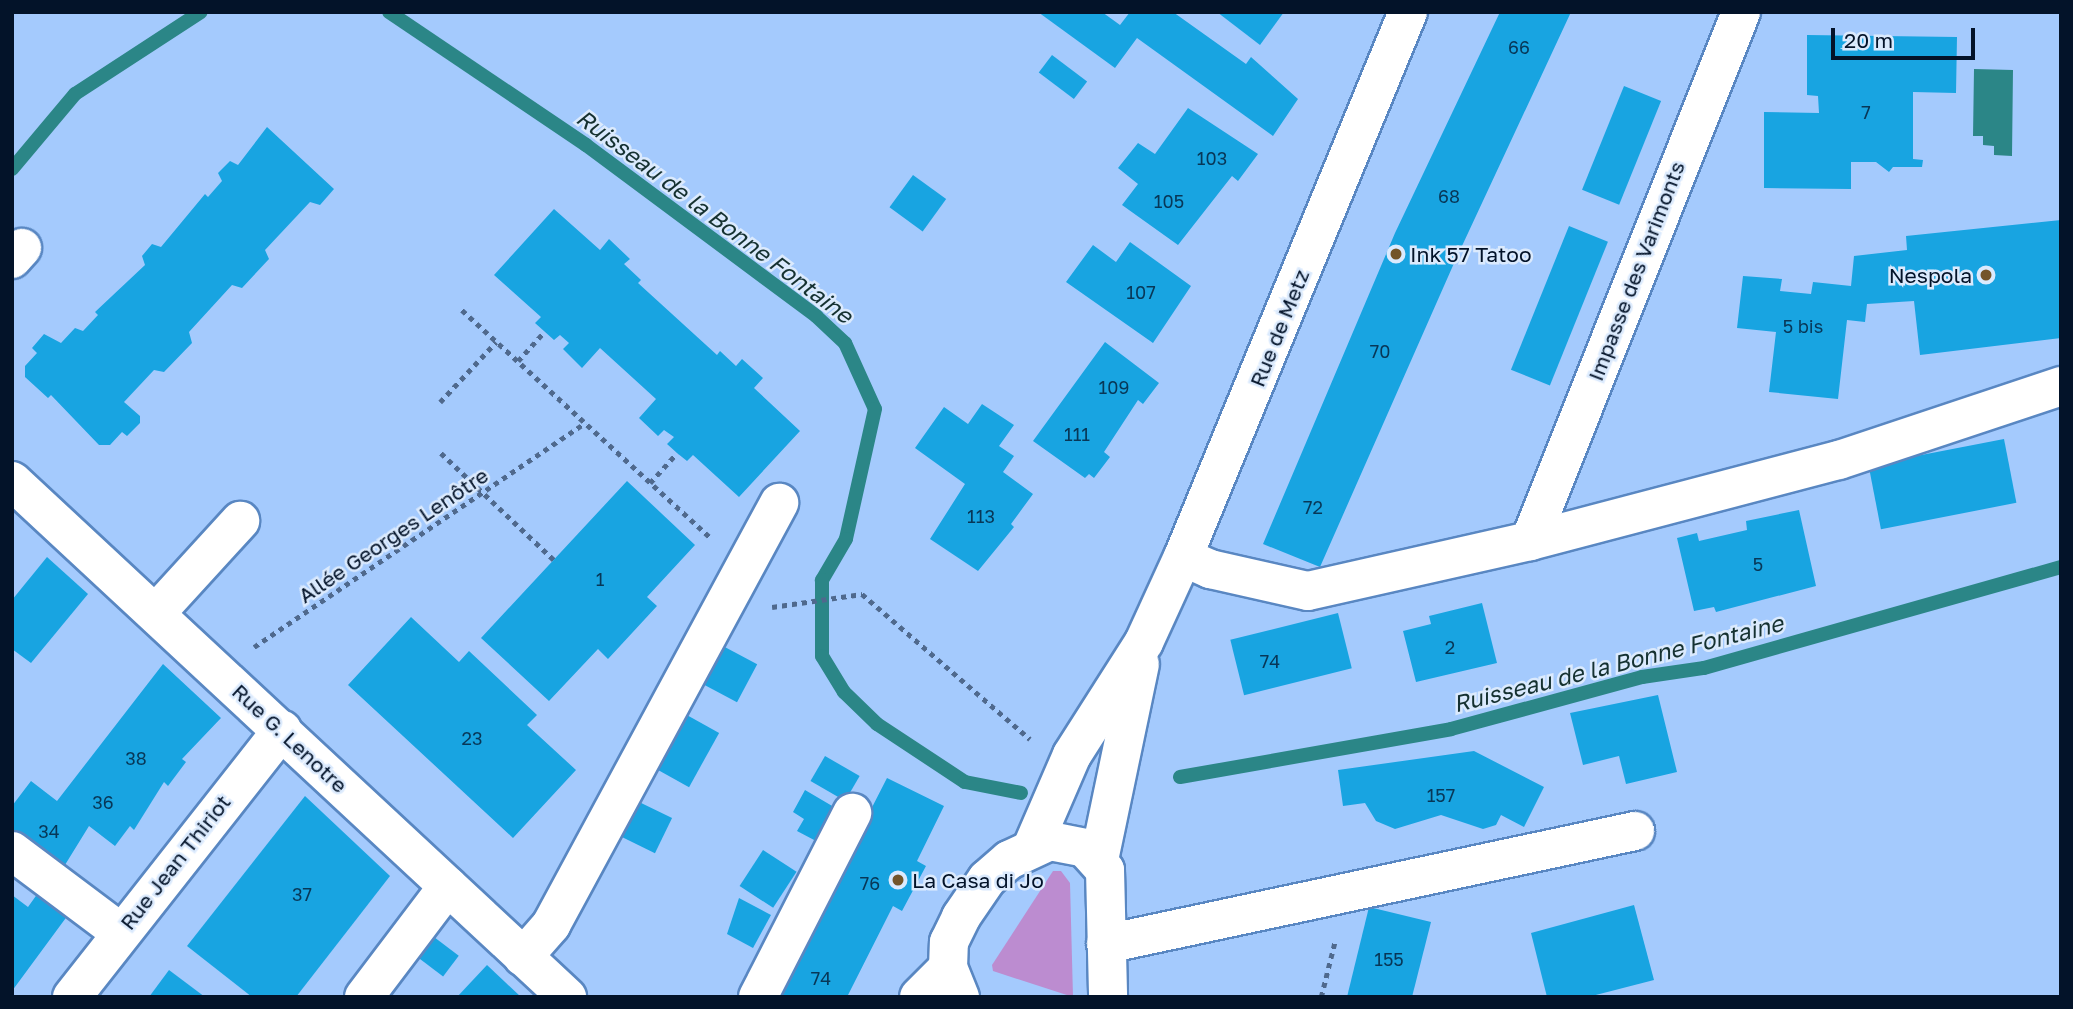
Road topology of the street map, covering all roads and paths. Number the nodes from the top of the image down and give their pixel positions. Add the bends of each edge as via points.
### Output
1 (1399, 15) edge
2 (1725, 18) edge
3 (462, 310) dead end
4 (545, 331) dead end
5 (496, 342) junction
6 (518, 361) junction
7 (2061, 386) edge
8 (440, 402) dead end
9 (585, 423) junction
10 (441, 453) dead end
11 (677, 453) dead end
12 (650, 482) junction
13 (13, 484) edge
14 (483, 493) junction
15 (779, 503) dead end
16 (240, 521) dead end
17 (1530, 541) junction
18 (715, 542) dead end
19 (1183, 557) junction
20 (554, 560) dead end
21 (727, 601) junction
22 (156, 613) junction
23 (1144, 642) junction
24 (218, 670) junction
25 (282, 730) junction
26 (1072, 755) junction
27 (852, 813) dead end
28 (1635, 831) dead end
29 (1033, 845) junction
30 (12, 851) edge
31 (1099, 860) junction
32 (448, 886) junction
33 (1334, 895) junction
34 (120, 932) junction
35 (1106, 943) junction
36 (523, 957) junction
37 (954, 982) edge
38 (72, 997) edge
39 (364, 997) edge
40 (567, 997) edge
41 (758, 997) edge
42 (919, 997) edge
43 (1108, 997) edge
44 (1321, 997) edge

1 - 19 street, Rue de Metz
2 - 17 street, Impasse des Varimonts
3 - 5 path
4 - 6 path
5 - 6 path
5 - 8 path
6 - 9 path
7 - 17 street via 1839,460
9 - 12 path
9 - 14 path, Allée Georges Lenôtre
10 - 14 path
11 - 12 path
12 - 18 path
13 - 22 street, Rue G. Lenotre
14 - 20 path
14 - 24 path, Allée Georges Lenôtre
15 - 21 street
16 - 22 street
17 - 19 street via 1308,591 1210,569
19 - 23 street, Rue de Metz
21 - 26 path via 745,612 862,593 1040,748
21 - 36 street via 551,925
22 - 24 street, Rue G. Lenotre
23 - 26 street, Rue de Metz
23 - 31 street, Rue de Metz
24 - 25 street, Rue G. Lenotre
25 - 32 street, Rue G. Lenotre
25 - 34 street, Rue Jean Thiriot
26 - 29 street, Rue de Metz
27 - 41 street
28 - 33 street
29 - 31 street via 1049,841 1085,848
29 - 37 street via 1009,860 972,898 950,942
30 - 34 street
31 - 35 street via 1105,870
32 - 36 street, Rue G. Lenotre
32 - 39 street
33 - 35 street
33 - 44 path via 1339,926
34 - 38 street, Rue Jean Thiriot
35 - 43 street
36 - 40 street, Rue G. Lenotre
37 - 42 street

